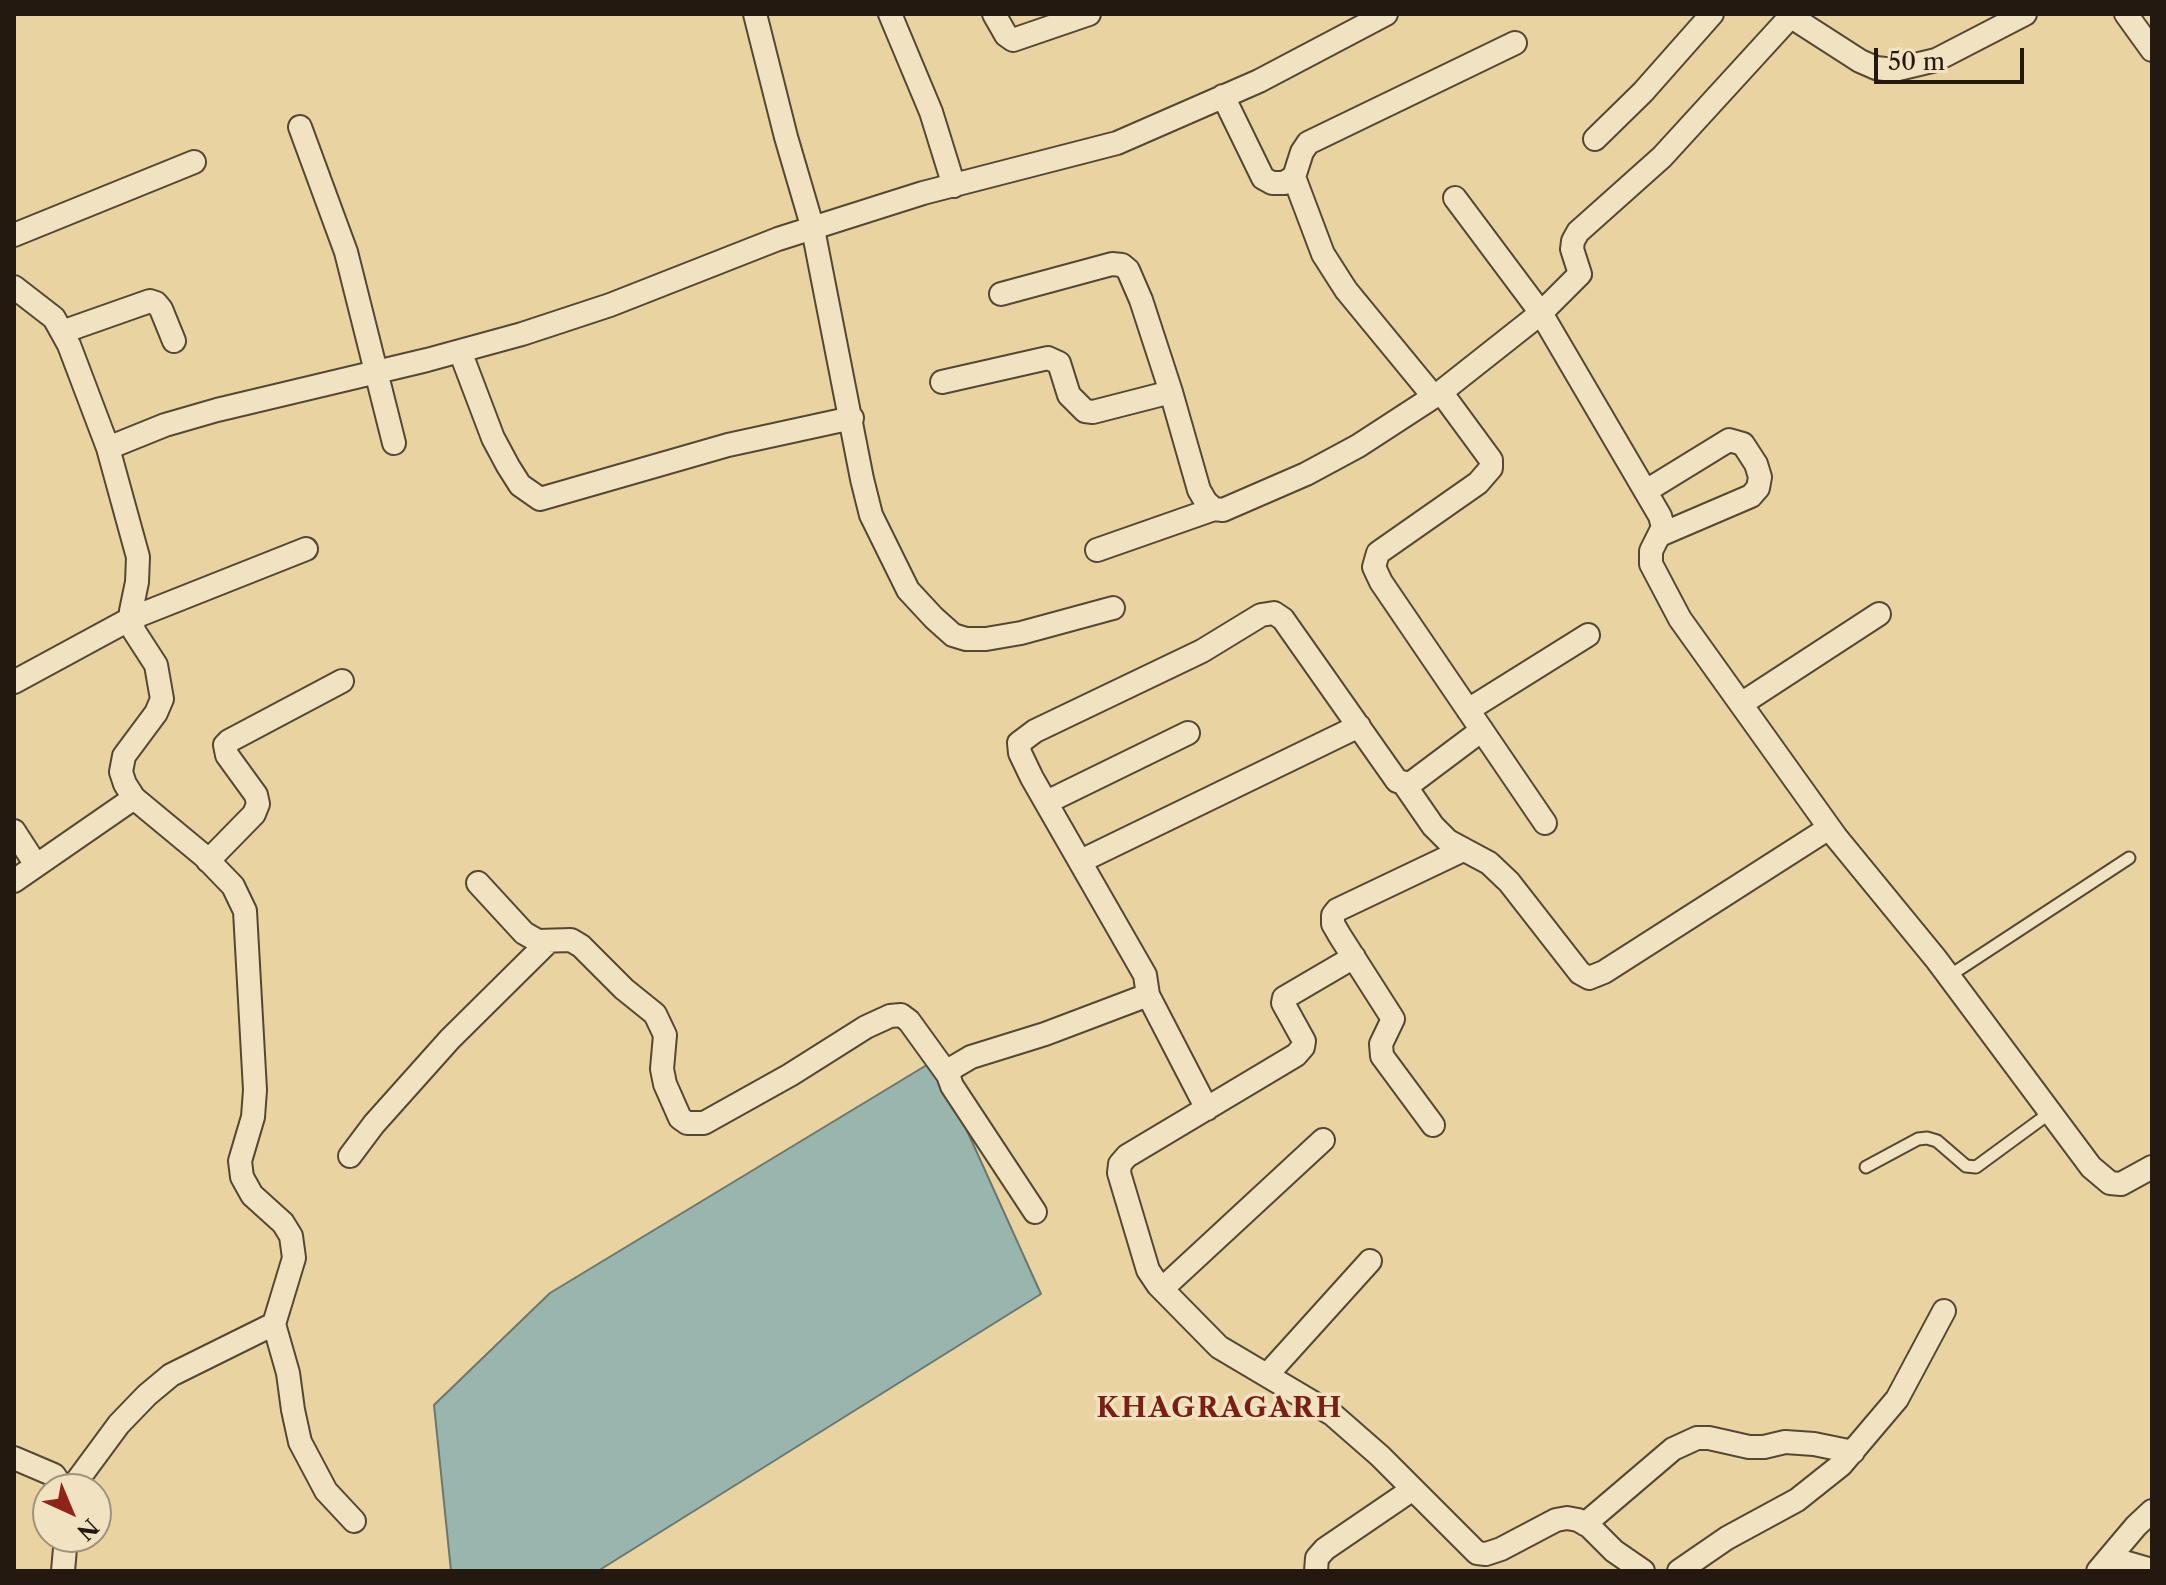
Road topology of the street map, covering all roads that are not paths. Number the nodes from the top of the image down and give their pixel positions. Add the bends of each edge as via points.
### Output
1 (755, 14) edge
2 (890, 14) edge
3 (994, 14) edge
4 (1089, 14) edge
5 (1386, 14) edge
6 (1712, 14) edge
7 (2025, 14) edge
8 (2126, 14) edge
9 (1789, 15) edge
10 (1515, 43) dead end
11 (2152, 50) edge
12 (1223, 96) junction
13 (300, 127) dead end
14 (1595, 139) dead end
15 (194, 162) dead end
16 (1294, 177) junction
17 (954, 186) junction
18 (1455, 198) dead end
19 (813, 229) junction
20 (14, 235) edge
21 (14, 287) edge
22 (1001, 294) dead end
23 (1541, 313) junction
24 (62, 332) junction
25 (174, 341) dead end
26 (460, 351) junction
27 (376, 372) junction
28 (942, 382) dead end
29 (1171, 392) junction
30 (1438, 394) junction
31 (852, 418) junction
32 (394, 443) dead end
33 (108, 448) junction
34 (1646, 491) junction
35 (1214, 509) junction
36 (1660, 535) junction
37 (306, 549) dead end
38 (1097, 550) dead end
39 (1113, 608) dead end
40 (1879, 614) dead end
41 (132, 618) junction
42 (1588, 635) dead end
43 (342, 681) dead end
44 (14, 682) edge
45 (1741, 704) junction
46 (1468, 710) junction
47 (1359, 726) junction
48 (1482, 730) junction
49 (1188, 733) dead end
50 (1404, 784) junction
51 (134, 798) junction
52 (1047, 802) junction
53 (1545, 823) dead end
54 (1829, 828) junction
55 (14, 831) edge
56 (1463, 850) junction
57 (2129, 858) dead end
58 (208, 861) junction
59 (1081, 861) junction
60 (36, 865) junction
61 (14, 881) edge
62 (478, 883) dead end
63 (547, 943) junction
64 (1354, 957) junction
65 (1949, 976) junction
66 (1148, 995) junction
67 (948, 1075) junction
68 (1207, 1109) junction
69 (2051, 1112) junction
70 (1433, 1125) dead end
71 (1323, 1140) dead end
72 (350, 1156) dead end
73 (1866, 1167) dead end
74 (2150, 1172) edge
75 (1035, 1212) dead end
76 (1370, 1261) dead end
77 (1162, 1289) junction
78 (1944, 1311) dead end
79 (274, 1324) junction
80 (1267, 1375) junction
81 (1853, 1452) junction
82 (14, 1458) edge
83 (49, 1473) edge
84 (83, 1473) edge
85 (1413, 1489) junction
86 (2152, 1511) edge
87 (354, 1521) dead end
88 (1585, 1524) junction
89 (2104, 1564) edge
90 (2152, 1570) edge
91 (1316, 1571) edge
92 (1643, 1571) edge
93 (1679, 1571) edge

1 - 19 street
2 - 17 street via 931,112
3 - 4 street via 1013,40
5 - 12 street
6 - 14 street
7 - 9 street via 1936,60 1894,70 1860,61
8 - 11 street
9 - 23 street via 1662,157 1578,232 1572,249 1580,274
10 - 16 street via 1308,143
12 - 16 street via 1263,178 1284,183
12 - 17 street via 1117,143
13 - 27 street via 346,252
15 - 20 street
16 - 30 street via 1323,254 1346,290
17 - 19 street
18 - 23 street
19 - 26 street via 610,305
19 - 31 street
21 - 24 street
22 - 29 street via 1122,265 1141,300
23 - 30 street
23 - 34 street
24 - 25 street via 150,301 161,309
24 - 33 street
26 - 27 street
26 - 31 street via 508,466 520,485 540,499 728,445
27 - 32 street
27 - 33 street via 217,410
28 - 29 street via 1048,358 1059,363 1069,395 1085,411
29 - 35 street via 1199,490
30 - 35 street via 1306,474 1223,510
30 - 46 street via 1491,460 1491,468 1478,483 1378,553 1374,567
31 - 39 street via 871,515 908,590 953,635 986,639
33 - 41 street via 138,557
34 - 36 street via 1660,516
34 - 36 street via 1729,440 1743,444 1756,464 1760,477 1751,496
35 - 38 street
36 - 45 street via 1651,564 1680,619
37 - 41 street
40 - 45 street
41 - 44 street
41 - 51 street via 134,631 156,665 162,699 124,756 121,772
42 - 46 street
43 - 58 street via 225,745 258,804
45 - 54 street
46 - 48 street
47 - 50 street
47 - 52 street via 1283,619 1274,613 1261,615 1202,651 1019,743
47 - 59 street
48 - 50 street
48 - 53 street
49 - 52 street
50 - 56 street via 1433,826
51 - 58 street
51 - 60 street
52 - 59 street
54 - 56 street via 1589,978 1509,882 1489,863
54 - 65 street
55 - 60 street
56 - 64 street via 1337,910 1333,924
57 - 65 lane
58 - 79 street via 233,886 245,911 255,1090 240,1161 242,1177 252,1195 283,1223 294,1258
59 - 66 street via 1145,975
60 - 61 street
62 - 63 street via 524,933
63 - 67 street via 571,940 581,946 655,1014 665,1035 665,1084 687,1123 704,1123 890,1016 909,1021
63 - 72 street via 450,1039
64 - 68 street via 1284,998 1304,1041 1296,1055
64 - 70 street via 1393,1019 1381,1044 1382,1056
65 - 69 street
66 - 67 street via 971,1057
66 - 68 street
67 - 75 street
68 - 77 street via 1120,1164 1148,1270
69 - 73 lane via 1976,1167 1966,1166 1927,1138
69 - 74 street via 2091,1167 2110,1183
71 - 77 street
76 - 80 street
77 - 80 street via 1219,1347
78 - 81 street via 1897,1399
79 - 84 street via 171,1375 119,1424
79 - 87 street via 300,1442 326,1491
80 - 85 street via 1332,1414
81 - 88 street via 1814,1444 1749,1447 1697,1438 1673,1449
81 - 93 street via 1797,1500
82 - 83 street
85 - 88 street via 1477,1553 1501,1549 1556,1520
85 - 91 street via 1325,1549
86 - 89 street
88 - 92 street
89 - 90 street

